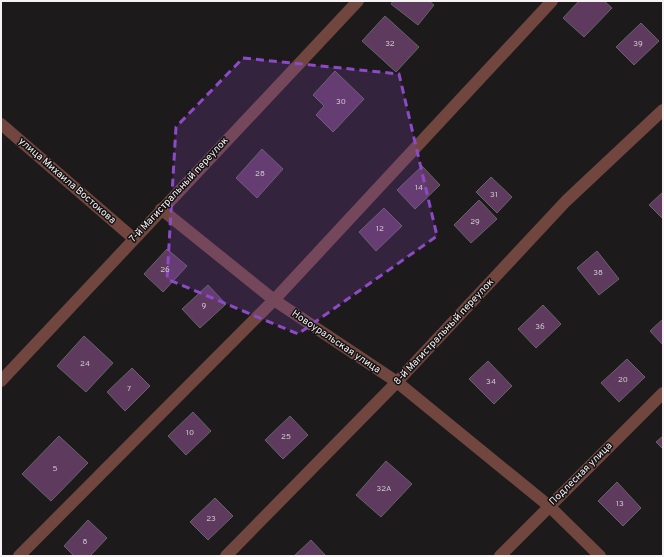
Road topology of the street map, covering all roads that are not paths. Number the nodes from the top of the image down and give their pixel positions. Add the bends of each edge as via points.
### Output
1 (358, 1) edge
2 (552, 1) edge
3 (663, 110) edge
4 (1, 124) edge
5 (161, 209) junction
6 (133, 238) junction
7 (274, 300) junction
8 (1, 381) edge
9 (397, 382) junction
10 (663, 393) edge
11 (549, 506) junction
12 (19, 556) edge
13 (226, 556) edge
14 (500, 556) edge
15 (600, 556) edge

1 - 5 street, 7-й Магистральный переулок
2 - 7 street
3 - 9 street, 8-й Магистральный переулок via 566,201
4 - 6 street, улица Михаила Востокова
5 - 6 street, 7-й Магистральный переулок
5 - 7 street, Новоуральская улица
6 - 8 street, 7-й Магистральный переулок
7 - 9 street, Новоуральская улица
7 - 12 street
9 - 11 street, Новоуральская улица
9 - 13 street, 8-й Магистральный переулок
10 - 11 street, Подлесная улица
11 - 14 street, Подлесная улица
11 - 15 street, Новоуральская улица

